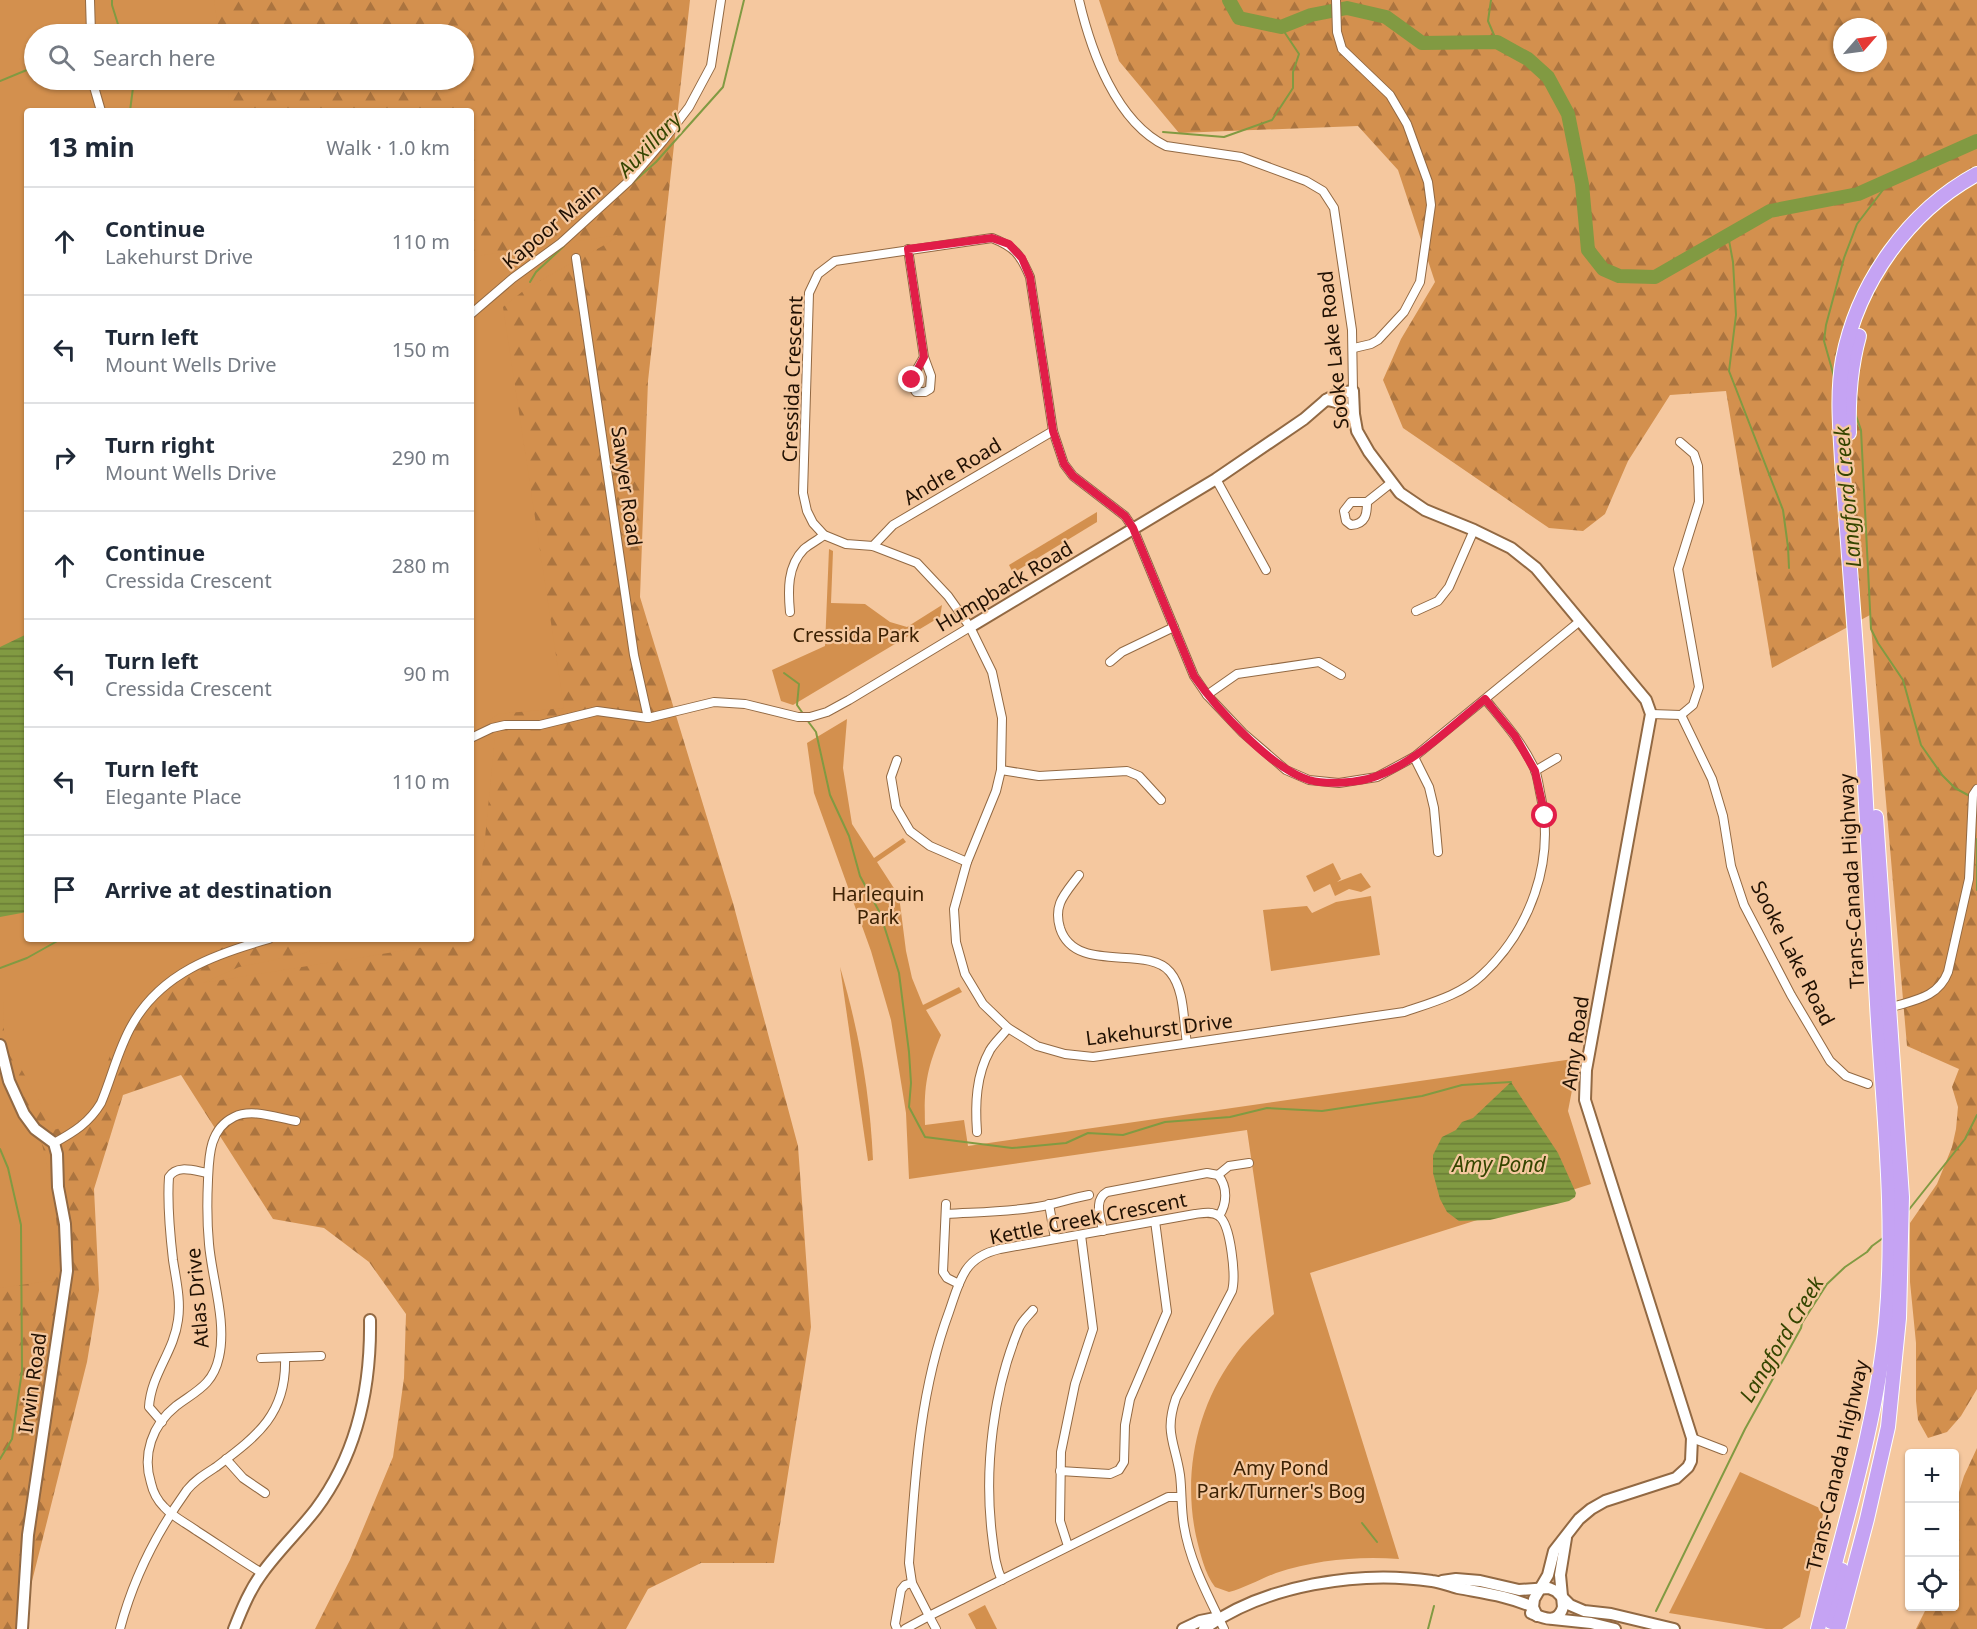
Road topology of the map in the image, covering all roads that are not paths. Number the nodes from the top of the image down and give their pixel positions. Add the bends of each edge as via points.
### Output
1 (90, 0) edge
2 (721, 0) edge
3 (1079, 0) edge
4 (1336, 0) edge
5 (91, 24) edge
6 (96, 90) edge
7 (100, 108) edge
8 (1977, 174) edge
9 (1977, 184) edge
10 (908, 249) junction
11 (576, 258) dead end
12 (474, 311) edge
13 (1354, 348) junction
14 (924, 357) dead end
15 (1353, 391) junction
16 (1326, 400) junction
17 (1354, 422) junction
18 (1053, 431) junction
19 (1680, 442) dead end
20 (1216, 479) junction
21 (1391, 483) junction
22 (1367, 502) dead end
23 (1133, 528) junction
24 (1474, 530) junction
25 (824, 535) junction
26 (873, 546) junction
27 (1266, 570) dead end
28 (1416, 611) dead end
29 (790, 612) dead end
30 (1580, 621) junction
31 (970, 627) junction
32 (1174, 627) junction
33 (1110, 662) dead end
34 (1341, 675) dead end
35 (1207, 695) junction
36 (1485, 699) junction
37 (1651, 714) junction
38 (1680, 716) junction
39 (648, 718) junction
40 (474, 737) edge
41 (1414, 757) junction
42 (1557, 758) dead end
43 (897, 760) dead end
44 (1001, 770) junction
45 (1535, 771) junction
46 (1977, 789) edge
47 (1161, 801) dead end
48 (1437, 852) dead end
49 (967, 862) junction
50 (1079, 875) dead end
51 (258, 942) edge
52 (1889, 1008) junction
53 (1008, 1028) junction
54 (1186, 1043) junction
55 (0, 1045) edge
56 (1868, 1084) dead end
57 (296, 1122) dead end
58 (977, 1132) dead end
59 (54, 1143) junction
60 (1249, 1163) dead end
61 (208, 1173) junction
62 (1218, 1175) junction
63 (1089, 1195) dead end
64 (946, 1204) dead end
65 (1049, 1204) junction
66 (946, 1214) junction
67 (1219, 1216) junction
68 (1155, 1221) junction
69 (1890, 1221) junction
70 (1103, 1231) junction
71 (1081, 1235) junction
72 (1055, 1239) junction
73 (959, 1284) junction
74 (1033, 1310) dead end
75 (370, 1320) dead end
76 (321, 1356) dead end
77 (261, 1358) dead end
78 (285, 1358) junction
79 (162, 1422) junction
80 (1692, 1438) junction
81 (1723, 1450) dead end
82 (226, 1459) junction
83 (1060, 1471) junction
84 (265, 1493) dead end
85 (1181, 1497) junction
86 (171, 1513) junction
87 (1566, 1538) junction
88 (1068, 1546) junction
89 (262, 1573) junction
90 (1002, 1580) junction
91 (1439, 1582) junction
92 (912, 1583) junction
93 (1540, 1590) junction
94 (1561, 1592) junction
95 (1535, 1611) junction
96 (929, 1616) junction
97 (1219, 1618) junction
98 (1550, 1619) junction
99 (1829, 1628) edge
100 (22, 1629) edge
101 (120, 1629) edge
102 (234, 1629) edge
103 (897, 1629) edge
104 (905, 1629) edge
105 (936, 1629) edge
106 (1183, 1629) edge
107 (1203, 1629) edge
108 (1224, 1629) edge
109 (1615, 1629) edge
110 (1674, 1629) edge

1 - 5 street
2 - 12 street, Kapoor Main via 711,66 689,107 663,141 630,181 561,243
3 - 13 street, Sooke Lake Road via 1109,87 1137,124 1159,143 1241,157 1306,181 1323,192 1334,208
4 - 13 street via 1342,49 1390,95 1407,124 1428,182 1431,205 1420,282 1404,312 1378,340
6 - 7 street
8 - 69 highway, Trans-Canada Highway via 1922,215 1882,264 1853,324 1840,384
9 - 52 highway, Trans-Canada Highway via 1923,225 1890,267 1864,316 1848,404
10 - 14 street
10 - 18 street, Cressida Crescent via 992,238 1009,244 1022,258 1030,277
10 - 25 street, Cressida Crescent via 835,261 818,274 809,293 803,493 807,511
11 - 39 street, Sawyer Road via 634,655
13 - 15 street, Sooke Lake Road
15 - 16 street, Humpback Road
15 - 17 street, Sooke Lake Road
16 - 17 street via 1342,404
16 - 20 street, Humpback Road
17 - 21 street, Sooke Lake Road via 1362,441
18 - 23 street, Cressida Crescent via 1064,464 1073,476 1125,516
18 - 26 street, Andre Road via 893,525
19 - 38 street via 1694,454 1698,466 1699,502 1678,569 1699,687 1693,705
20 - 23 street, Humpback Road
20 - 27 street
21 - 22 street
21 - 24 street, Sooke Lake Road via 1425,510
23 - 31 street, Humpback Road
23 - 32 street
24 - 28 street via 1449,587 1438,601
24 - 30 street, Sooke Lake Road via 1511,548 1536,568
25 - 26 street via 846,544
25 - 29 street via 803,550 795,565 788,586
26 - 31 street via 916,563 948,596
30 - 36 street
30 - 37 street, Sooke Lake Road via 1642,695
31 - 39 street, Humpback Road via 849,700 810,717 714,702
31 - 44 street, Lakehurst Drive via 992,672 1002,717
32 - 33 street via 1122,652
32 - 35 street via 1194,676
34 - 35 street via 1319,662 1237,674
35 - 41 street via 1286,770 1310,780 1339,783 1377,777
36 - 41 street
36 - 45 street, Lakehurst Drive via 1515,736
37 - 38 street
37 - 80 street, Amy Road via 1586,1070 1585,1100
38 - 56 street, Sooke Lake Road via 1712,778 1724,816 1731,866 1749,915 1830,1061 1846,1076
39 - 40 street, Humpback Road via 597,711 540,724 498,726
41 - 48 street via 1429,787
42 - 45 street
43 - 49 street via 891,777 896,807 909,831 930,846
44 - 47 street via 1039,776 1127,771 1139,776
44 - 49 street, Lakehurst Drive
45 - 54 street, Lakehurst Drive via 1545,816 1544,856 1537,890 1516,936 1482,976 1444,999 1404,1012
46 - 52 street via 1973,795 1969,879 1948,972 1943,984 1927,996
49 - 53 street, Lakehurst Drive via 954,909 956,942 965,974 983,1004
50 - 54 street via 1060,901 1057,917 1063,936 1076,949 1091,955 1152,962 1169,971 1179,989
51 - 59 street via 200,963 169,982 132,1025 94,1114
52 - 69 highway via 1884,1020 1893,1170
52 - 99 highway, Trans-Canada Highway via 1902,1197 1898,1341 1882,1456
53 - 54 street, Lakehurst Drive via 1037,1046 1093,1057
53 - 58 street via 990,1050 979,1080 975,1105
55 - 59 street via 9,1081 24,1114 35,1129
57 - 61 street, Atlas Drive via 255,1113 234,1116 213,1138
59 - 100 street, Irwin Road via 67,1271 28,1535
60 - 62 street via 1229,1166
61 - 79 street, Atlas Drive via 207,1224 220,1327 219,1357 204,1386
61 - 79 street via 178,1170 169,1177 179,1306 174,1340 153,1381 151,1394 150,1407
62 - 67 street via 1226,1203
62 - 70 street via 1207,1173 1107,1192 1098,1203
63 - 65 street
64 - 66 street
65 - 66 street
65 - 72 street
66 - 73 street via 943,1272
67 - 68 street, Kettle Creek Crescent via 1203,1213
67 - 85 street via 1227,1229 1234,1284 1172,1408 1170,1431
68 - 70 street, Kettle Creek Crescent
68 - 83 street via 1167,1312 1130,1399 1124,1462 1110,1474
69 - 99 highway, Trans-Canada Highway via 1890,1275 1880,1375 1849,1509
70 - 71 street, Kettle Creek Crescent
71 - 72 street, Kettle Creek Crescent
71 - 83 street via 1093,1333 1069,1407
72 - 73 street, Kettle Creek Crescent via 986,1254 970,1265
73 - 92 street, Kettle Creek Crescent via 939,1337 921,1416 909,1563
74 - 90 street via 1020,1327 994,1423 989,1471 990,1520
75 - 89 street via 370,1366 357,1426 346,1455 318,1506
76 - 78 street
77 - 78 street
78 - 82 street via 284,1385 273,1414 259,1432
79 - 86 street, Atlas Drive via 149,1444 148,1472 157,1498
80 - 81 street
80 - 87 street, Amy Road via 1690,1461 1681,1474 1605,1501 1579,1519
82 - 84 street via 243,1478
82 - 86 street via 195,1480
83 - 88 street via 1060,1521
85 - 88 street via 1168,1497
85 - 97 street via 1191,1556
86 - 89 street, Atlas Drive
86 - 101 street via 138,1574
87 - 93 street, Amy Road via 1554,1551
87 - 94 street, Amy Road via 1560,1569
88 - 90 street
89 - 102 street
90 - 96 street
91 - 93 street via 1456,1579
91 - 95 street via 1484,1592
91 - 97 street via 1328,1582 1263,1598
92 - 96 street, Kettle Creek Crescent
92 - 103 street via 901,1590
93 - 94 street
93 - 95 street via 1535,1596
94 - 98 street via 1562,1612
94 - 110 street via 1577,1608
95 - 98 street
96 - 104 street
96 - 105 street, Kettle Creek Crescent
97 - 106 street
97 - 107 street
97 - 108 street
98 - 109 street

